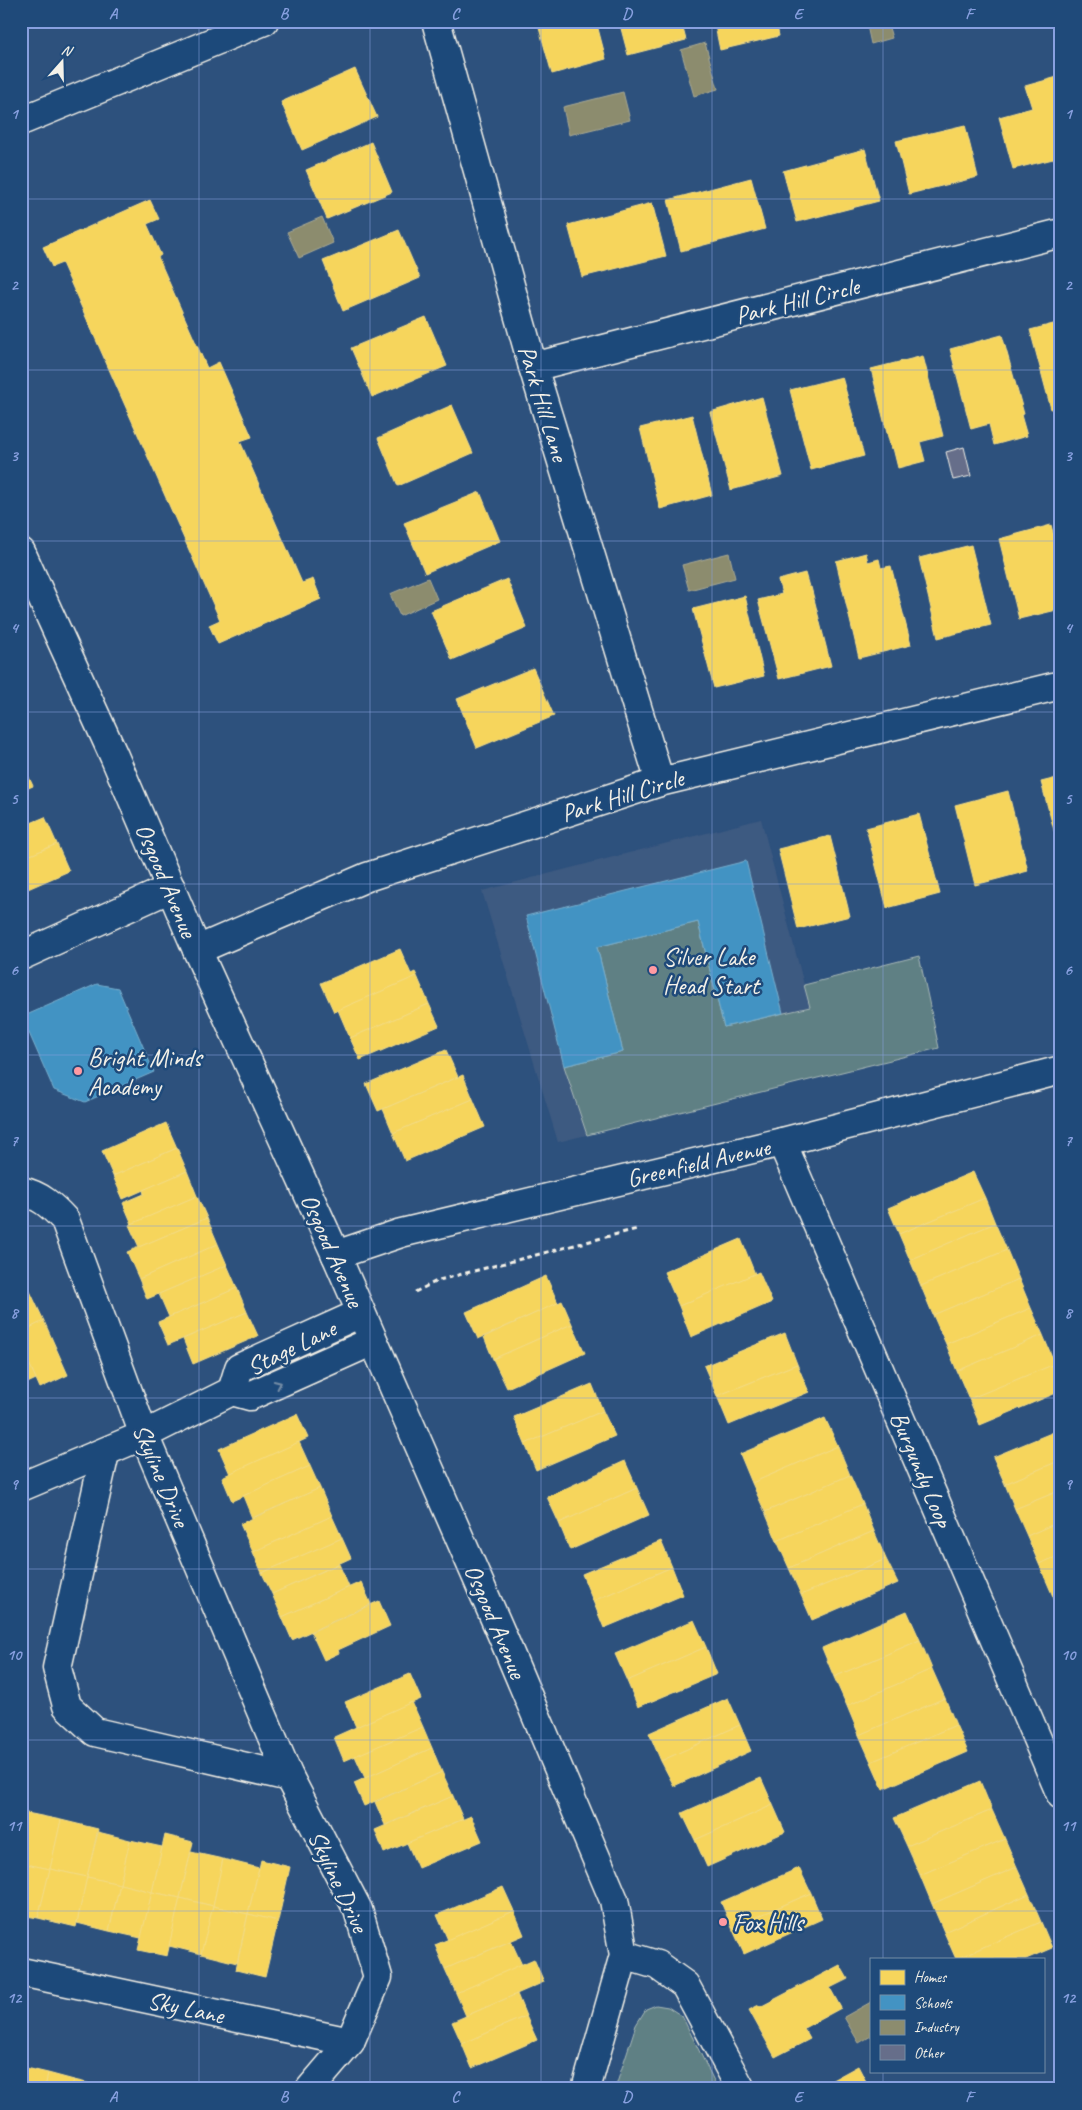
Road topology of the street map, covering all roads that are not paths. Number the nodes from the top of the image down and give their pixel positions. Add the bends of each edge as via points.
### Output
1 (264, 21) edge
2 (436, 21) edge
3 (21, 121) edge
4 (1061, 233) edge
5 (532, 367) junction
6 (21, 552) edge
7 (1061, 685) edge
8 (660, 782) junction
9 (171, 888) junction
10 (197, 950) junction
11 (21, 956) edge
12 (1061, 1070) edge
13 (782, 1142) junction
14 (21, 1191) edge
15 (336, 1254) junction
16 (361, 1313) junction
17 (373, 1341) junction
18 (232, 1391) junction
19 (144, 1435) junction
20 (105, 1453) junction
21 (21, 1487) edge
22 (289, 1777) junction
23 (1061, 1795) edge
24 (624, 1955) junction
25 (21, 1972) edge
26 (350, 2042) junction
27 (310, 2089) edge
28 (586, 2089) edge
29 (741, 2089) edge

1 - 3 street
2 - 5 street, Park Hill Lane
4 - 5 street, Park Hill Circle
5 - 8 street, Park Hill Lane
6 - 9 street, Osgood Avenue
7 - 8 street, Park Hill Circle
8 - 10 street, Park Hill Circle via 368,877
9 - 10 street, Osgood Avenue
9 - 11 street
10 - 15 street, Osgood Avenue
12 - 13 street, Greenfield Avenue
13 - 15 street, Greenfield Avenue via 401,1234
13 - 23 street, Burgundy Loop
14 - 19 street, Skyline Drive via 49,1202 65,1220
15 - 16 street, Osgood Avenue
16 - 17 street, Osgood Avenue
16 - 18 street, Stage Lane via 239,1368
18 -> 17 street, Stage Lane via 250,1396
17 - 24 street, Osgood Avenue via 614,1900
18 - 19 street, Stage Lane
19 - 20 street, Stage Lane
19 - 22 street, Skyline Drive
20 - 21 street, Stage Lane
20 - 22 street, Skyline Drive via 57,1668 67,1706 95,1732
22 - 26 street, Skyline Drive via 358,1910 378,1977
24 - 28 street
24 - 29 street via 657,1965 684,1986
25 - 26 street, Sky Lane
26 - 27 street, Skyline Drive

